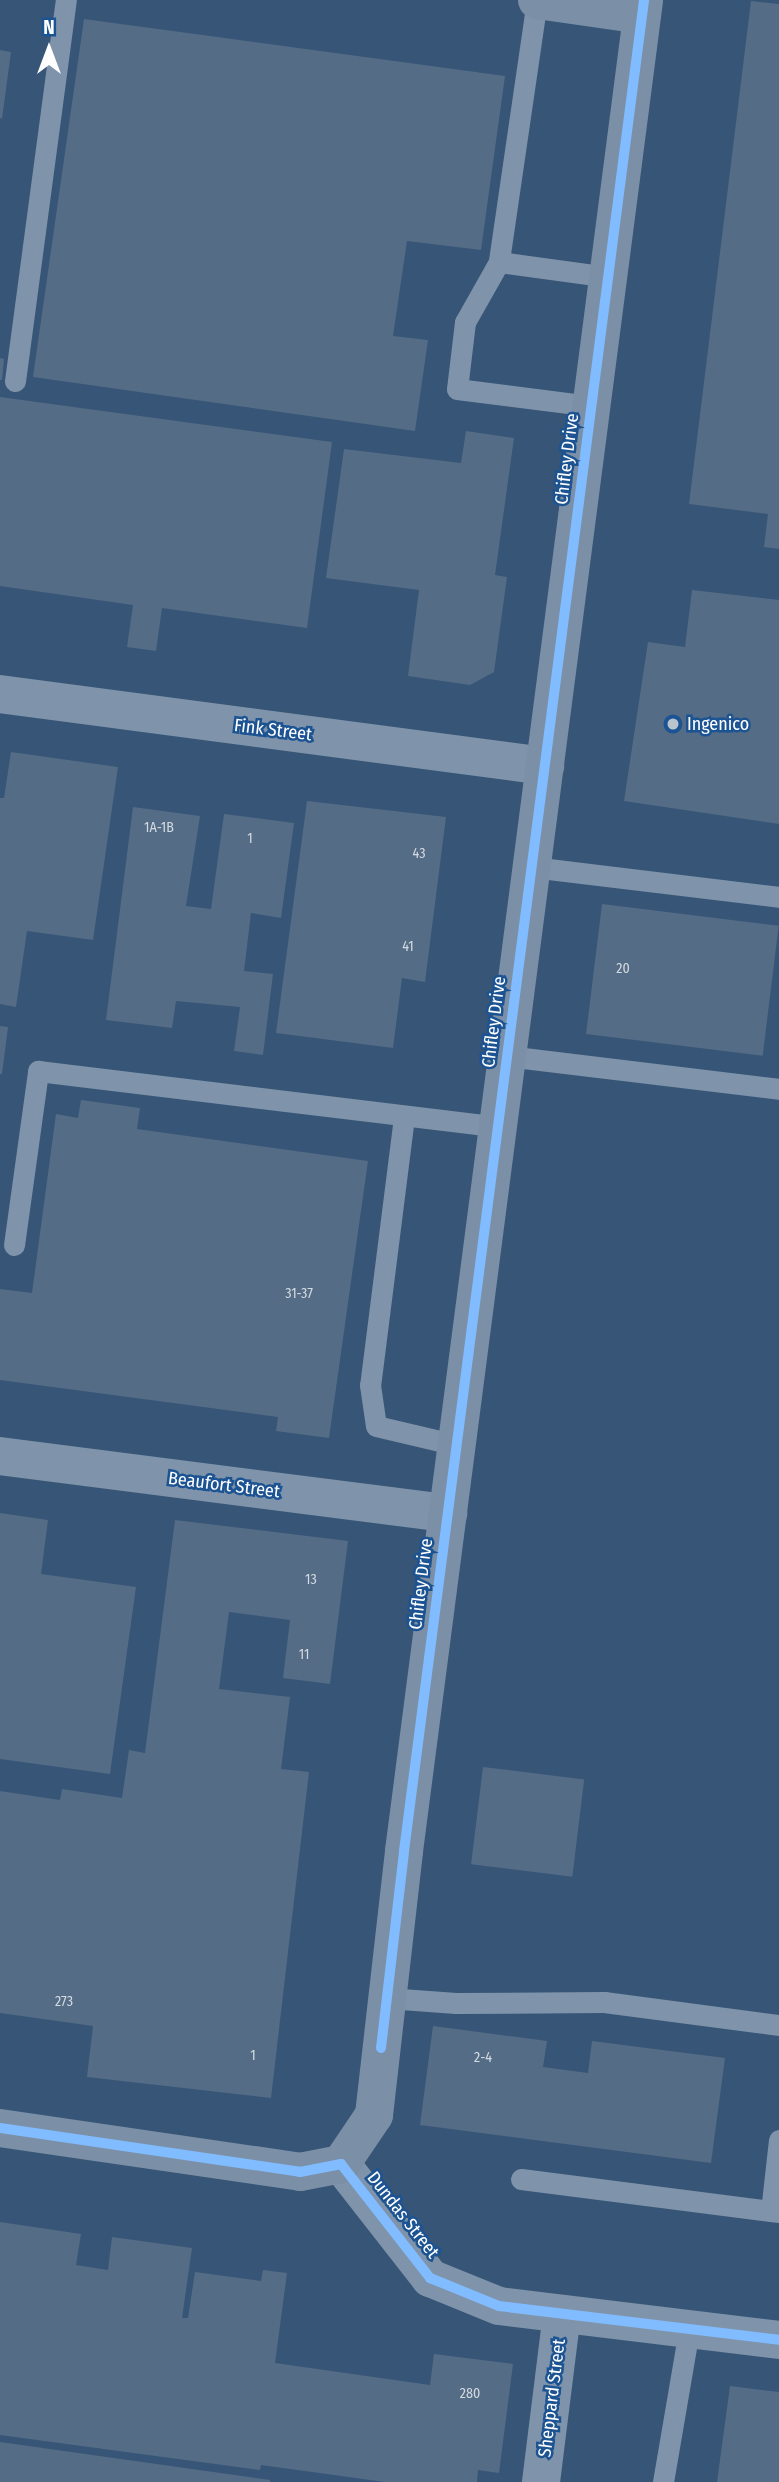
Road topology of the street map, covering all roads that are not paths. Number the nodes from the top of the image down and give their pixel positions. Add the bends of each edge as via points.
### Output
1 (66, 0) edge
2 (537, 0) edge
3 (643, 7) edge
4 (499, 262) junction
5 (608, 277) junction
6 (15, 381) dead end
7 (592, 406) junction
8 (0, 694) edge
9 (545, 766) junction
10 (532, 867) junction
11 (779, 897) edge
12 (507, 1056) junction
13 (779, 1089) edge
14 (404, 1117) junction
15 (498, 1127) junction
16 (14, 1245) dead end
17 (457, 1445) junction
18 (0, 1456) edge
19 (448, 1513) junction
20 (387, 1998) junction
21 (779, 2025) edge
22 (0, 2128) edge
23 (779, 2140) edge
24 (341, 2164) junction
25 (521, 2179) dead end
26 (775, 2211) edge
27 (562, 2314) junction
28 (689, 2330) junction
29 (779, 2340) edge
30 (541, 2482) edge
31 (663, 2482) edge

1 - 6 lane
2 - 3 street
2 - 4 lane
3 - 5 street, Chifley Drive
4 - 5 lane
4 - 7 lane via 465,322 457,389
5 - 7 street, Chifley Drive
7 - 9 street, Chifley Drive
8 - 9 street, Fink Street
9 - 10 street, Chifley Drive
10 - 11 lane
10 - 12 street, Chifley Drive
12 - 13 lane
12 - 15 street, Chifley Drive
14 - 15 lane
14 - 16 lane via 38,1071
14 - 17 lane via 370,1385 376,1426
15 - 17 street, Chifley Drive
17 - 19 street, Chifley Drive
18 - 19 street, Beaufort Street
19 - 20 street, Chifley Drive
20 - 21 lane via 456,2003 604,2002
20 - 24 street, Chifley Drive via 374,2115
22 - 24 street via 300,2172
23 - 26 lane
24 - 27 street, Dundas Street via 430,2278 499,2306
25 - 26 lane
27 - 28 street, Dundas Street
27 - 30 street, Sheppard Street
28 - 29 street, Dundas Street
28 - 31 lane

